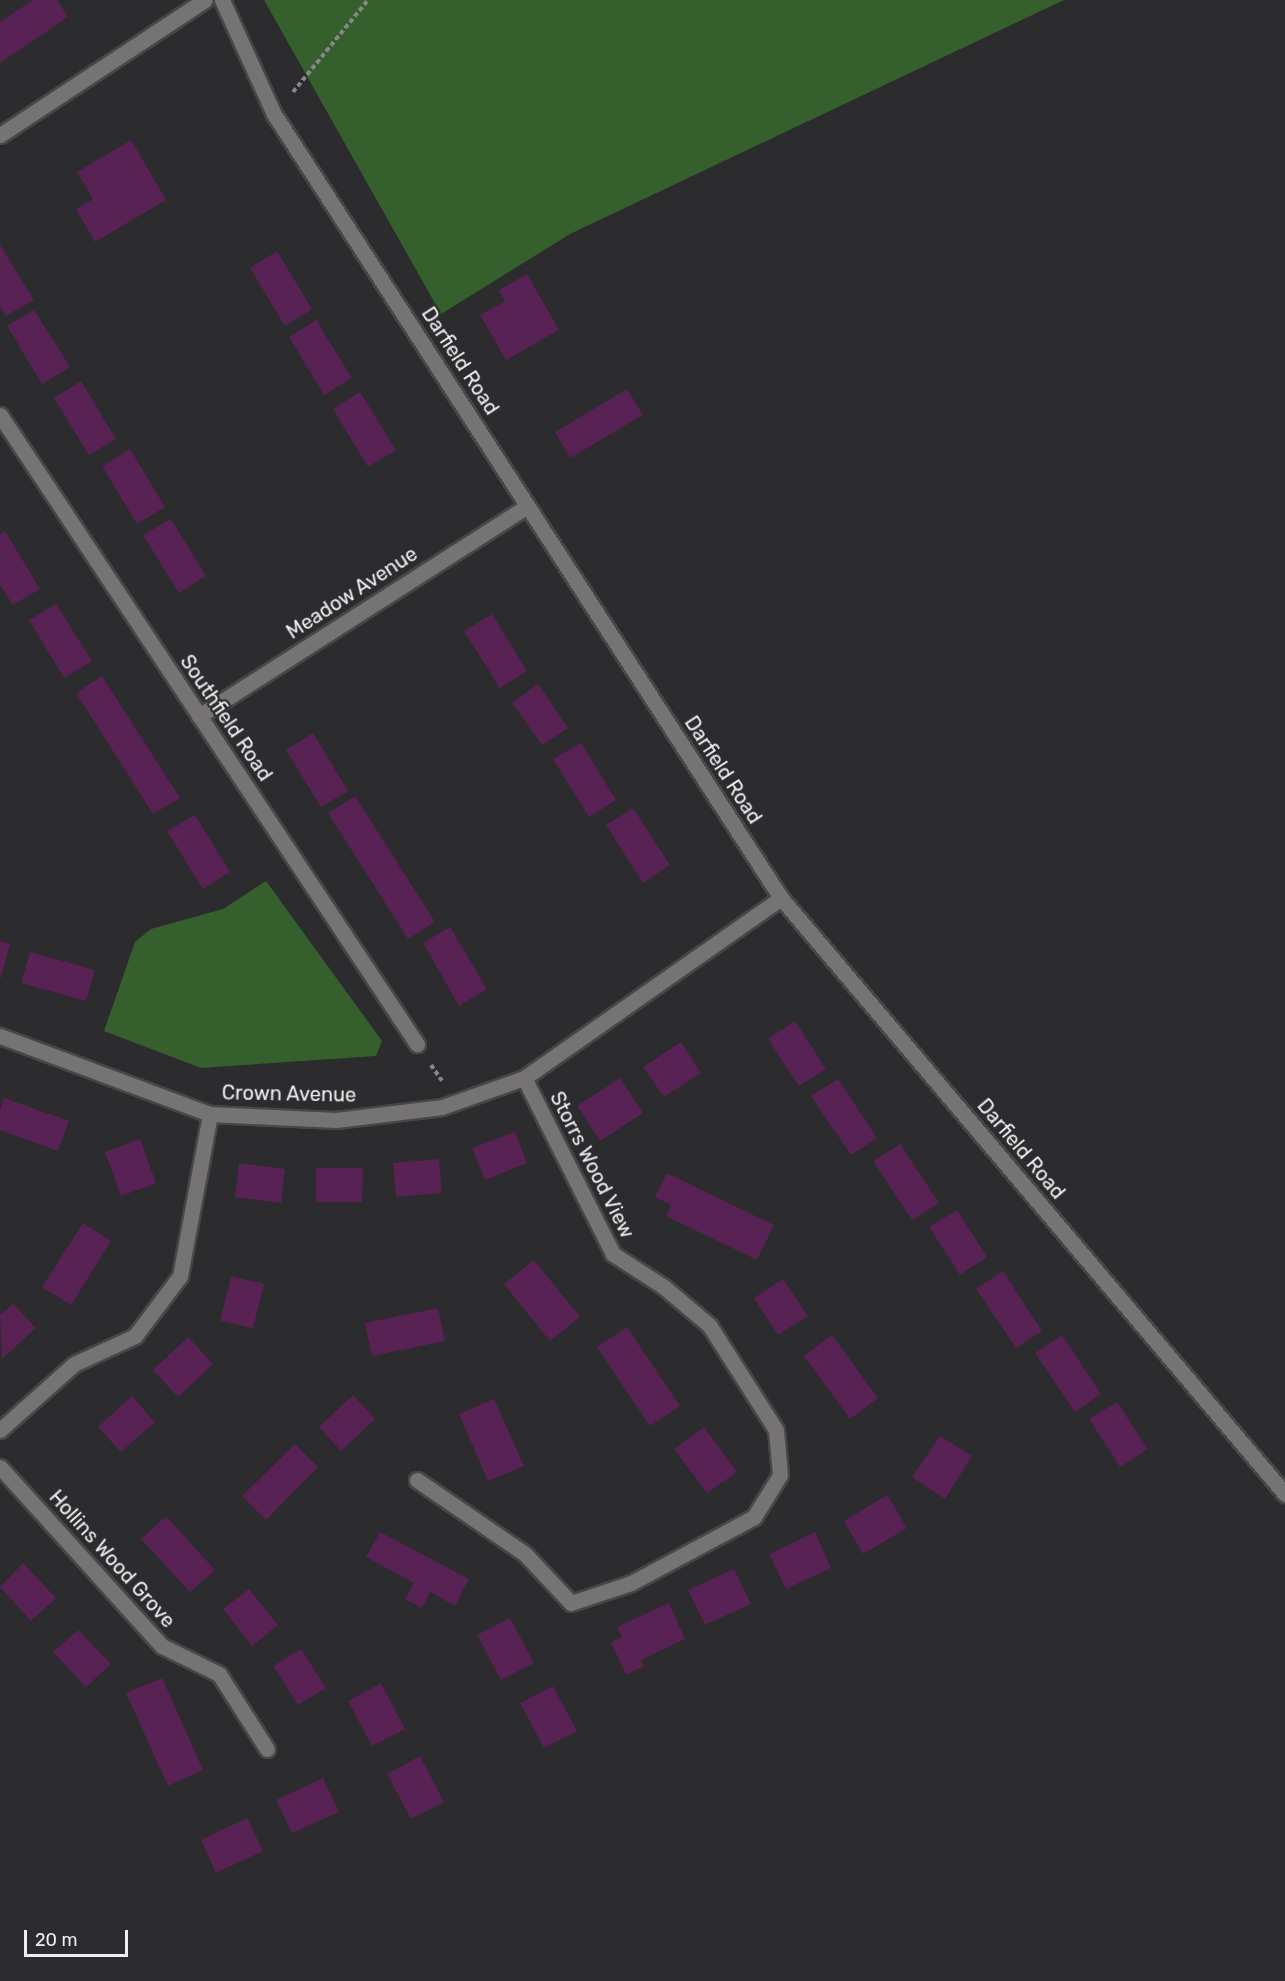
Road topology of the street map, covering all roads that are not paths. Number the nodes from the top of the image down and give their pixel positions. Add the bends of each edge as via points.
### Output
1 (205, 0) edge
2 (222, 0) edge
3 (0, 135) edge
4 (0, 415) edge
5 (528, 506) junction
6 (199, 716) junction
7 (781, 898) junction
8 (1, 1039) edge
9 (417, 1044) road end
10 (524, 1078) junction
11 (210, 1114) junction
12 (0, 1430) edge
13 (0, 1467) edge
14 (417, 1480) dead end
15 (1285, 1494) edge
16 (267, 1749) dead end

1 - 3 street
2 - 5 street, Darfield Road via 274,114
4 - 6 street, Southfield Road
5 - 6 street, Meadow Avenue
5 - 7 street, Darfield Road
6 - 9 street, Southfield Road
7 - 10 street, Crown Avenue
7 - 15 street, Darfield Road
8 - 11 street, Crown Avenue
10 - 11 street, Crown Avenue via 442,1107 336,1120
10 - 14 street, Storrs Wood View via 613,1254 664,1287 709,1325 777,1430 780,1475 754,1517 631,1583 571,1604 525,1554
11 - 12 street via 180,1276 135,1336 74,1364
13 - 16 street, Hollins Wood Grove via 162,1646 219,1674

